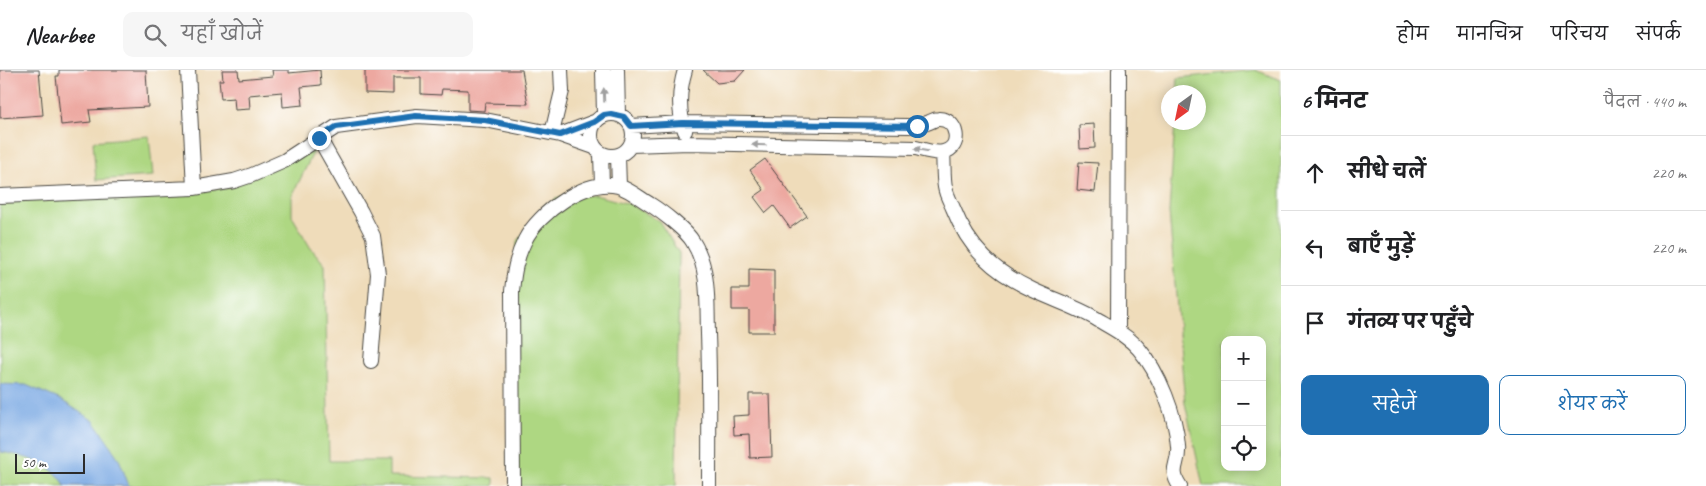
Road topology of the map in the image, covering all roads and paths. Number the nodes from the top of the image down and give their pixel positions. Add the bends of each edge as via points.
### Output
1 (188, 70) edge
2 (561, 70) edge
3 (603, 70) edge
4 (617, 70) edge
5 (685, 70) edge
6 (1119, 70) edge
7 (606, 117) junction
8 (683, 123) junction
9 (631, 126) junction
10 (556, 134) junction
11 (319, 138) junction
12 (689, 143) junction
13 (631, 145) junction
14 (598, 150) junction
15 (943, 152) junction
16 (618, 156) junction
17 (602, 186) junction
18 (619, 186) junction
19 (194, 188) junction
20 (0, 196) edge
21 (1118, 331) junction
22 (371, 361) dead end
23 (513, 486) edge
24 (709, 486) edge
25 (1180, 486) edge

1 - 19 street
2 - 10 street via 562,91
7 -> 3 street
4 - 7 street
5 - 8 street via 680,96
6 - 21 street
7 - 9 street via 628,121
7 - 10 street
7 - 14 street via 590,134
8 - 9 street
8 - 12 street
8 - 15 street via 908,126 938,119 951,123 955,129 954,144
9 - 13 street
10 - 11 street via 485,120 416,116 336,127
10 - 14 street
11 - 19 street via 284,160 252,174 234,181
11 - 22 street via 373,236 378,274
12 - 13 street
15 -> 12 street via 916,148
13 - 16 street
14 - 16 street
14 - 17 street
15 - 21 street via 945,188 960,225 977,251 1002,274 1034,291 1070,304
16 - 18 street
17 - 18 street
17 - 23 street via 579,192 538,220 525,239 515,263 512,291
18 - 24 street via 662,212 693,242 706,276 710,372
19 - 20 street
21 - 25 street via 1138,348 1156,375 1168,403 1179,448 1174,474

